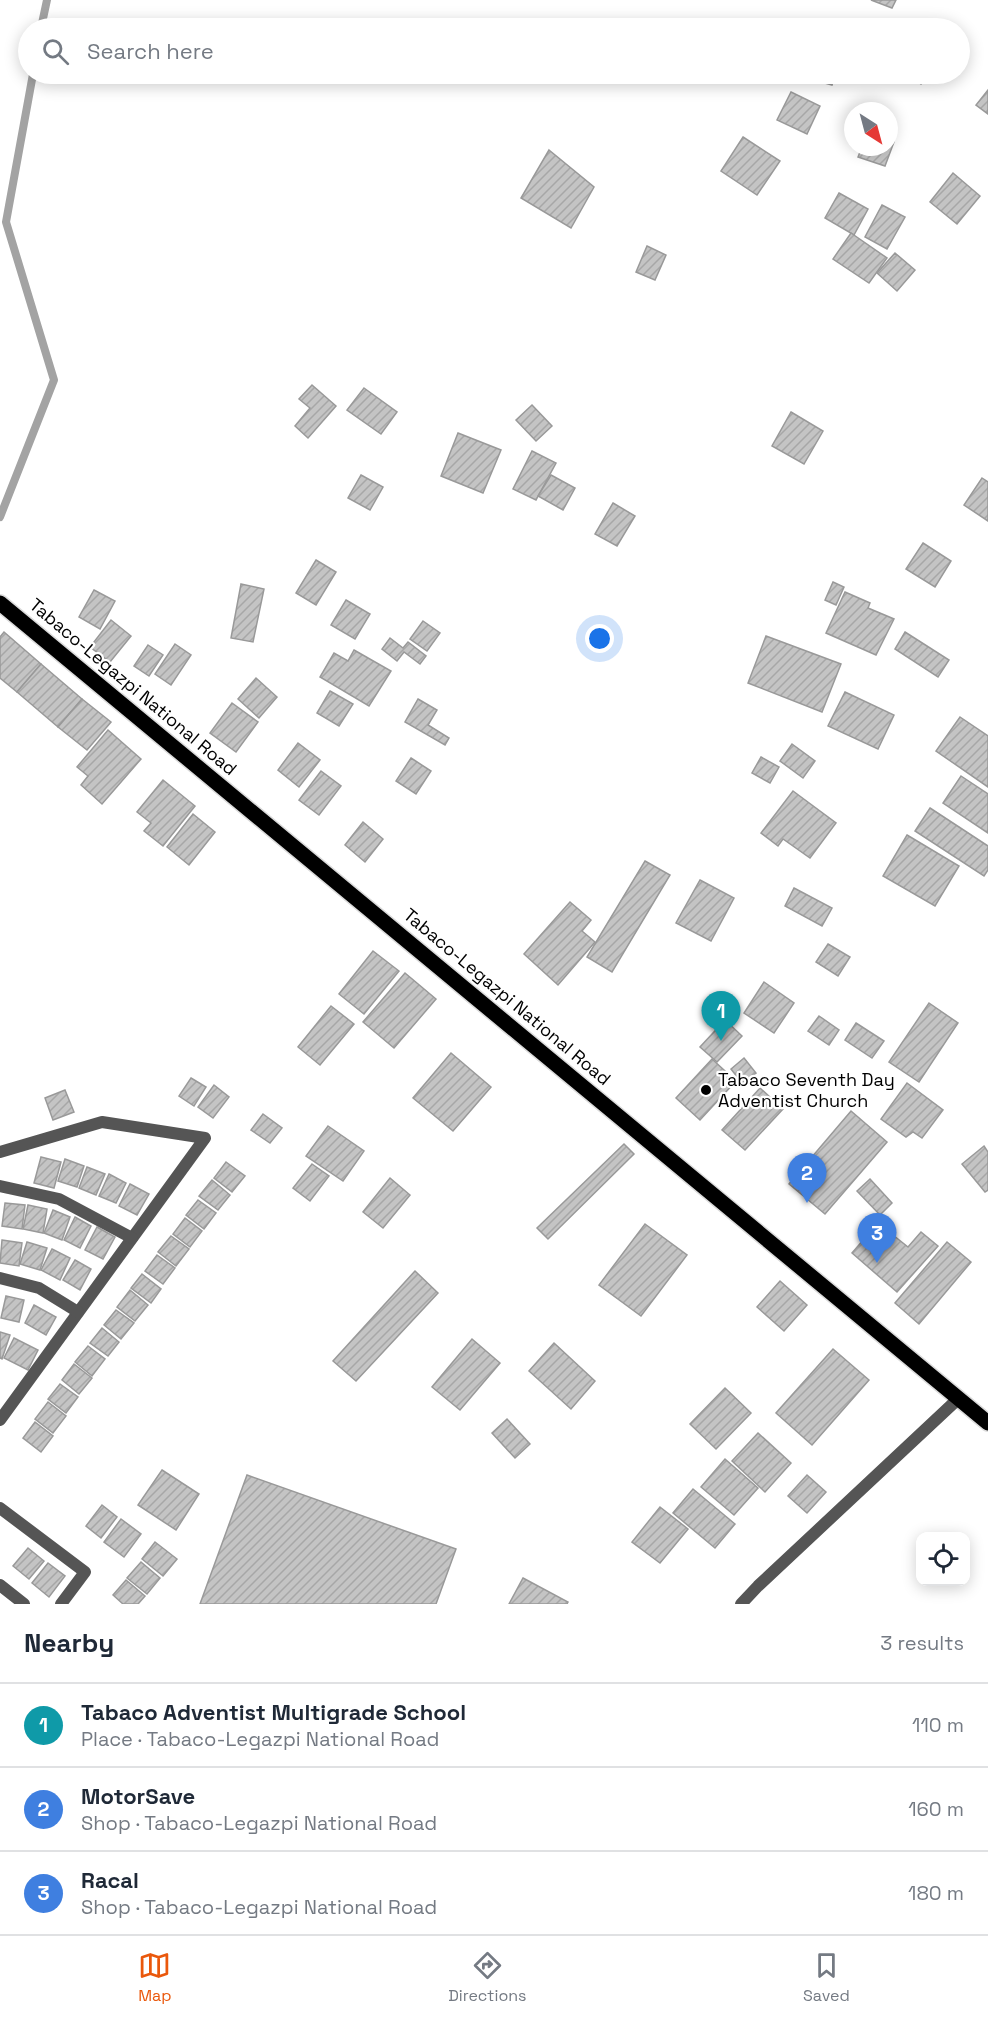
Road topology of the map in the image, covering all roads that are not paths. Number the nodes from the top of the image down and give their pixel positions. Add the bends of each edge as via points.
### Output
1 (0, 603) edge
2 (0, 1152) edge
3 (0, 1186) edge
4 (132, 1238) junction
5 (0, 1278) edge
6 (78, 1312) junction
7 (959, 1398) junction
8 (0, 1420) edge
9 (988, 1423) edge
10 (0, 1509) edge
11 (0, 1585) edge
12 (24, 1604) edge
13 (61, 1604) edge
14 (741, 1604) edge

1 - 7 main road, Tabaco-Legazpi National Road
2 - 4 street via 102,1122 206,1138
3 - 4 street via 59,1199
4 - 6 street
5 - 6 street via 39,1288
6 - 8 street
7 - 9 main road, Tabaco-Legazpi National Road
7 - 14 street
10 - 13 street via 85,1572
11 - 12 street

